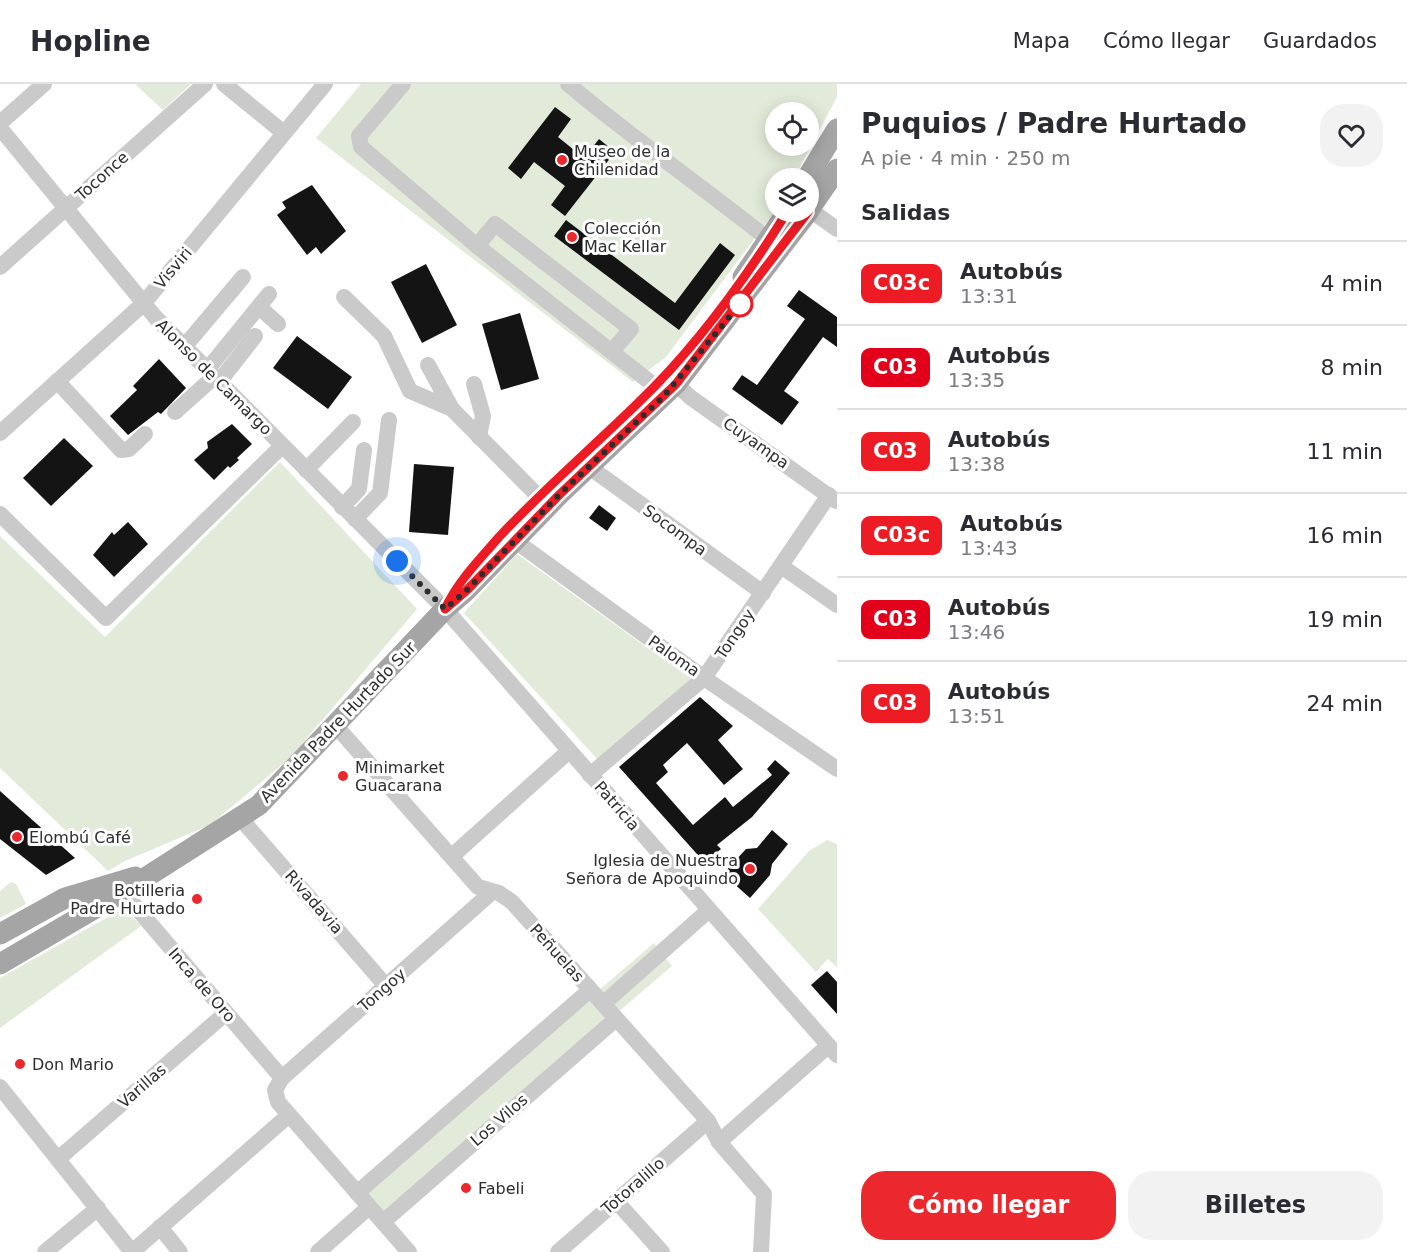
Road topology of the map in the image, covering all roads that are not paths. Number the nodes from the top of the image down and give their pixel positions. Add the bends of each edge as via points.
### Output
1 (44, 84) edge
2 (205, 84) edge
3 (224, 84) edge
4 (325, 84) edge
5 (403, 84) edge
6 (568, 84) edge
7 (0, 123) edge
8 (0, 129) edge
9 (837, 129) edge
10 (284, 133) junction
11 (813, 168) edge
12 (837, 168) edge
13 (819, 196) edge
14 (66, 209) junction
15 (819, 217) edge
16 (781, 222) edge
17 (800, 222) edge
18 (837, 229) edge
19 (769, 240) junction
20 (477, 246) junction
21 (0, 267) edge
22 (243, 277) dead end
23 (344, 297) dead end
24 (143, 304) junction
25 (278, 324) dead end
26 (255, 336) dead end
27 (184, 347) junction
28 (613, 350) junction
29 (428, 365) dead end
30 (213, 376) junction
31 (57, 381) junction
32 (474, 384) dead end
33 (666, 385) junction
34 (452, 409) junction
35 (174, 412) dead end
36 (388, 420) dead end
37 (4, 422) edge
38 (353, 422) dead end
39 (145, 434) dead end
40 (479, 437) junction
41 (282, 446) junction
42 (364, 450) dead end
43 (588, 466) junction
44 (306, 470) junction
45 (538, 496) junction
46 (833, 498) edge
47 (342, 507) junction
48 (0, 514) edge
49 (355, 519) junction
50 (514, 540) junction
51 (781, 566) junction
52 (763, 593) junction
53 (837, 605) edge
54 (445, 609) junction
55 (704, 678) junction
56 (336, 726) junction
57 (569, 751) junction
58 (837, 769) edge
59 (590, 775) junction
60 (241, 819) junction
61 (452, 856) junction
62 (163, 865) junction
63 (123, 892) junction
64 (492, 892) junction
65 (709, 910) junction
66 (0, 934) edge
67 (0, 964) edge
68 (386, 986) junction
69 (590, 990) junction
70 (603, 1004) junction
71 (226, 1013) junction
72 (616, 1018) junction
73 (832, 1050) edge
74 (278, 1084) junction
75 (0, 1087) edge
76 (289, 1114) junction
77 (708, 1121) junction
78 (719, 1142) junction
79 (58, 1159) junction
80 (357, 1193) junction
81 (616, 1201) junction
82 (369, 1207) junction
83 (98, 1208) junction
84 (382, 1222) junction
85 (160, 1227) junction
86 (45, 1252) edge
87 (132, 1252) edge
88 (180, 1252) edge
89 (318, 1252) edge
90 (409, 1252) edge
91 (558, 1252) edge
92 (662, 1252) edge
93 (761, 1252) edge

1 - 7 street
2 - 14 street, Toconce
3 - 10 street
4 - 10 street, Visviri
5 - 20 street, Cuyampa via 359,136 361,147
6 - 19 street
8 - 14 street, Alonso de Camargo
9 - 11 main road
10 - 24 street, Visviri
12 - 13 main road, Avenida Padre Hurtado Sur
14 - 21 street, Toconce
14 - 24 street, Alonso de Camargo
15 - 18 street
16 - 19 main road, Avenida Padre Hurtado Sur
17 - 33 main road, Avenida Padre Hurtado Sur
19 - 33 main road, Avenida Padre Hurtado Sur
20 - 28 street, Cuyampa
20 - 28 street via 495,224 631,329
22 - 27 street
23 - 34 street via 384,336 410,391
24 - 27 street, Alonso de Camargo
24 - 31 street, Visviri
25 - 30 street via 264,300
26 - 30 street
27 - 30 street, Alonso de Camargo
28 - 33 street, Cuyampa
29 - 34 street
30 - 35 street
30 - 41 street, Alonso de Camargo
31 - 37 street, Visviri
31 - 39 street via 121,450 129,449
32 - 40 street via 483,416
33 - 43 main road, Avenida Padre Hurtado Sur
33 - 45 main road, Avenida Padre Hurtado Sur
33 - 46 street, Cuyampa via 690,397
34 - 40 street
36 - 49 street via 380,493
38 - 44 street
40 - 45 street
41 - 44 street, Alonso de Camargo
41 - 48 street via 106,618
42 - 47 street via 359,489
43 - 50 main road, Avenida Padre Hurtado Sur
43 - 52 street, Socompa
44 - 47 street, Alonso de Camargo
45 - 54 main road, Avenida Padre Hurtado Sur via 468,572
46 - 51 street, Tongoy
47 - 49 street, Alonso de Camargo
49 - 54 street, Alonso de Camargo
50 - 54 main road, Avenida Padre Hurtado Sur
50 - 55 street, Paloma
51 - 52 street, Tongoy
51 - 53 street
52 - 55 street, Tongoy
54 - 56 main road, Avenida Padre Hurtado Sur
54 - 57 street, Patricia
55 - 58 street, Paloma
55 - 59 street, Tongoy
56 - 60 main road, Avenida Padre Hurtado Sur via 274,792
56 - 61 street, Peñuelas
57 - 59 street, Patricia
57 - 61 street
59 - 65 street, Patricia
60 - 62 main road, Avenida Padre Hurtado Sur
60 - 68 street, Rivadavia
61 - 64 street, Peñuelas via 478,887
62 - 63 main road, Avenida Padre Hurtado Sur
62 - 66 main road, Avenida Padre Hurtado Sur via 65,898
63 - 67 main road, Avenida Padre Hurtado Sur
63 - 71 street, Inca de Oro
64 - 68 street, Tongoy
64 - 69 street, Peñuelas via 512,902
65 - 70 street
65 - 73 street, Patricia
68 - 74 street, Tongoy
69 - 70 street, Peñuelas
69 - 80 street
70 - 72 street, Peñuelas
71 - 74 street, Inca de Oro
71 - 79 street, Varillas
72 - 77 street, Peñuelas
72 - 84 street, Los Vilos
73 - 78 street
74 - 76 street, Inca de Oro via 278,1102
75 - 79 street
76 - 80 street, Inca de Oro
76 - 85 street
77 - 78 street, Peñuelas
77 - 81 street, Totoralillo
78 - 93 street, Peñuelas via 765,1197
79 - 83 street
80 - 82 street, Inca de Oro
81 - 91 street, Totoralillo
81 - 92 street
82 - 84 street, Inca de Oro
82 - 89 street
83 - 86 street
83 - 87 street
84 - 90 street, Inca de Oro
85 - 87 street
85 - 88 street

